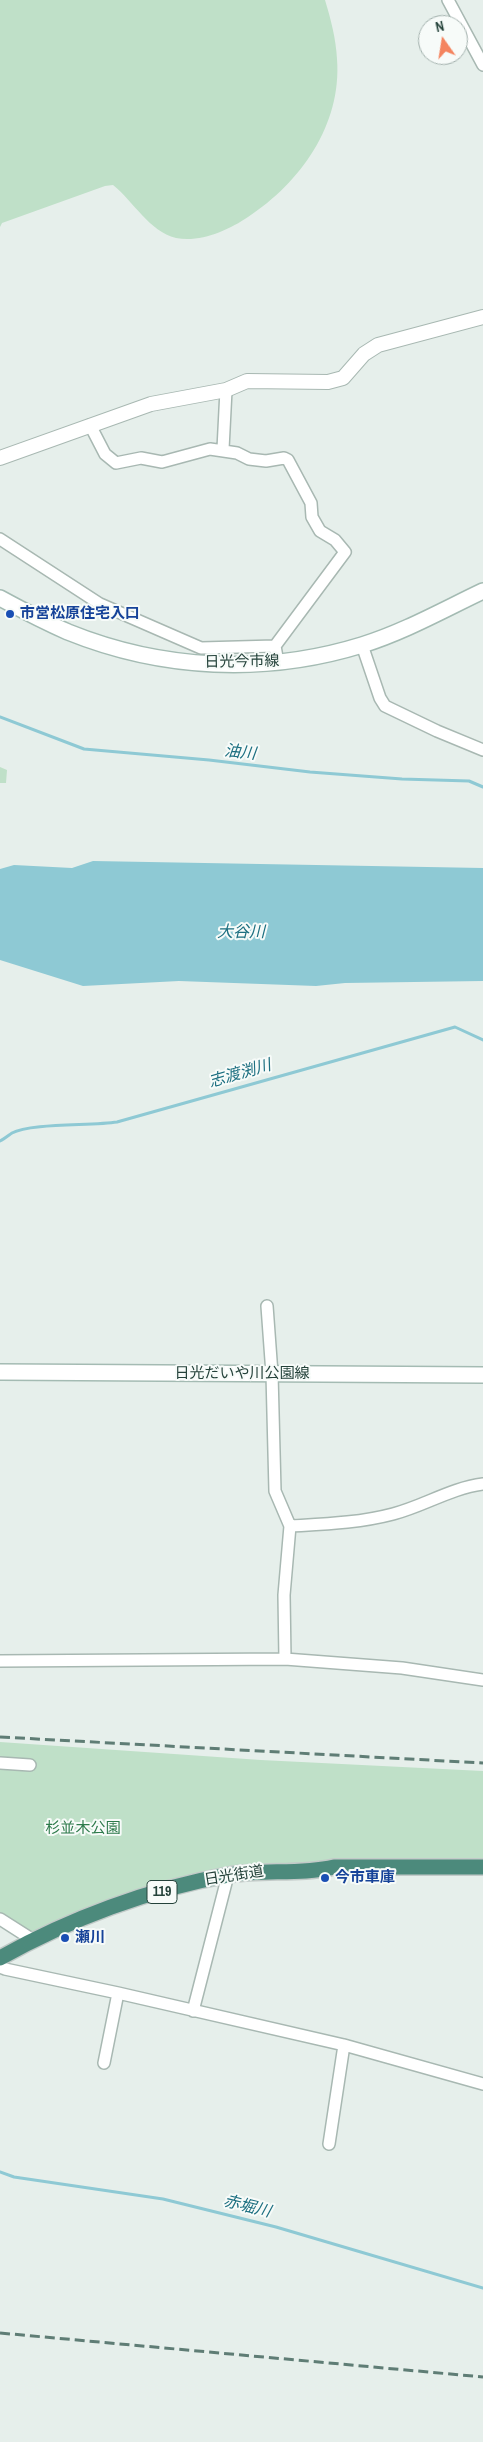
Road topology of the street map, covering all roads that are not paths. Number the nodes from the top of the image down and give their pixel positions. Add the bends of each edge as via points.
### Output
1 (448, 0) edge
2 (483, 65) edge
3 (483, 316) edge
4 (226, 390) junction
5 (90, 425) junction
6 (223, 449) junction
7 (0, 458) edge
8 (0, 539) edge
9 (483, 591) edge
10 (0, 598) edge
11 (362, 645) junction
12 (276, 646) junction
13 (278, 663) junction
14 (483, 750) edge
15 (267, 1306) dead end
16 (0, 1372) edge
17 (272, 1374) junction
18 (483, 1375) edge
19 (483, 1484) edge
20 (290, 1526) junction
21 (285, 1659) junction
22 (0, 1661) edge
23 (483, 1680) edge
24 (0, 1763) edge
25 (30, 1765) dead end
26 (483, 1866) edge
27 (228, 1875) junction
28 (0, 1919) edge
29 (33, 1940) junction
30 (0, 1958) edge
31 (0, 1966) edge
32 (118, 1993) junction
33 (193, 2011) junction
34 (344, 2045) junction
35 (104, 2063) dead end
36 (483, 2084) edge
37 (329, 2144) dead end

1 - 2 street
3 - 4 street via 378,345 364,354 343,378 328,382 247,380
4 - 5 street via 151,404
4 - 6 street
5 - 6 street via 105,454 116,463 141,458 162,462 210,448
5 - 7 street
6 - 12 street via 249,459 288,460 311,503 312,517 320,531 335,540 345,552
8 - 12 street via 100,604 201,648
9 - 11 main road, 日光今市線
10 - 13 main road, 日光今市線 via 68,632 140,654 189,663
11 - 13 main road, 日光今市線
11 - 14 street via 380,698 386,706
12 - 13 street
15 - 17 street
16 - 17 main road, 日光だいや川公園線
17 - 18 main road, 日光だいや川公園線
17 - 20 street via 275,1491
19 - 20 street via 464,1486 394,1514 352,1523
20 - 21 street via 284,1595
21 - 22 street
21 - 23 street via 402,1668
24 - 25 street
26 - 27 highway, 日光街道 / 119 via 334,1867
27 - 29 highway, 日光街道 / 119 via 116,1907
27 - 33 street
28 - 29 street
29 - 30 highway, 日光街道 / 119
31 - 32 street via 5,1970
32 - 33 street
32 - 35 street
33 - 34 street
34 - 36 street
34 - 37 street

